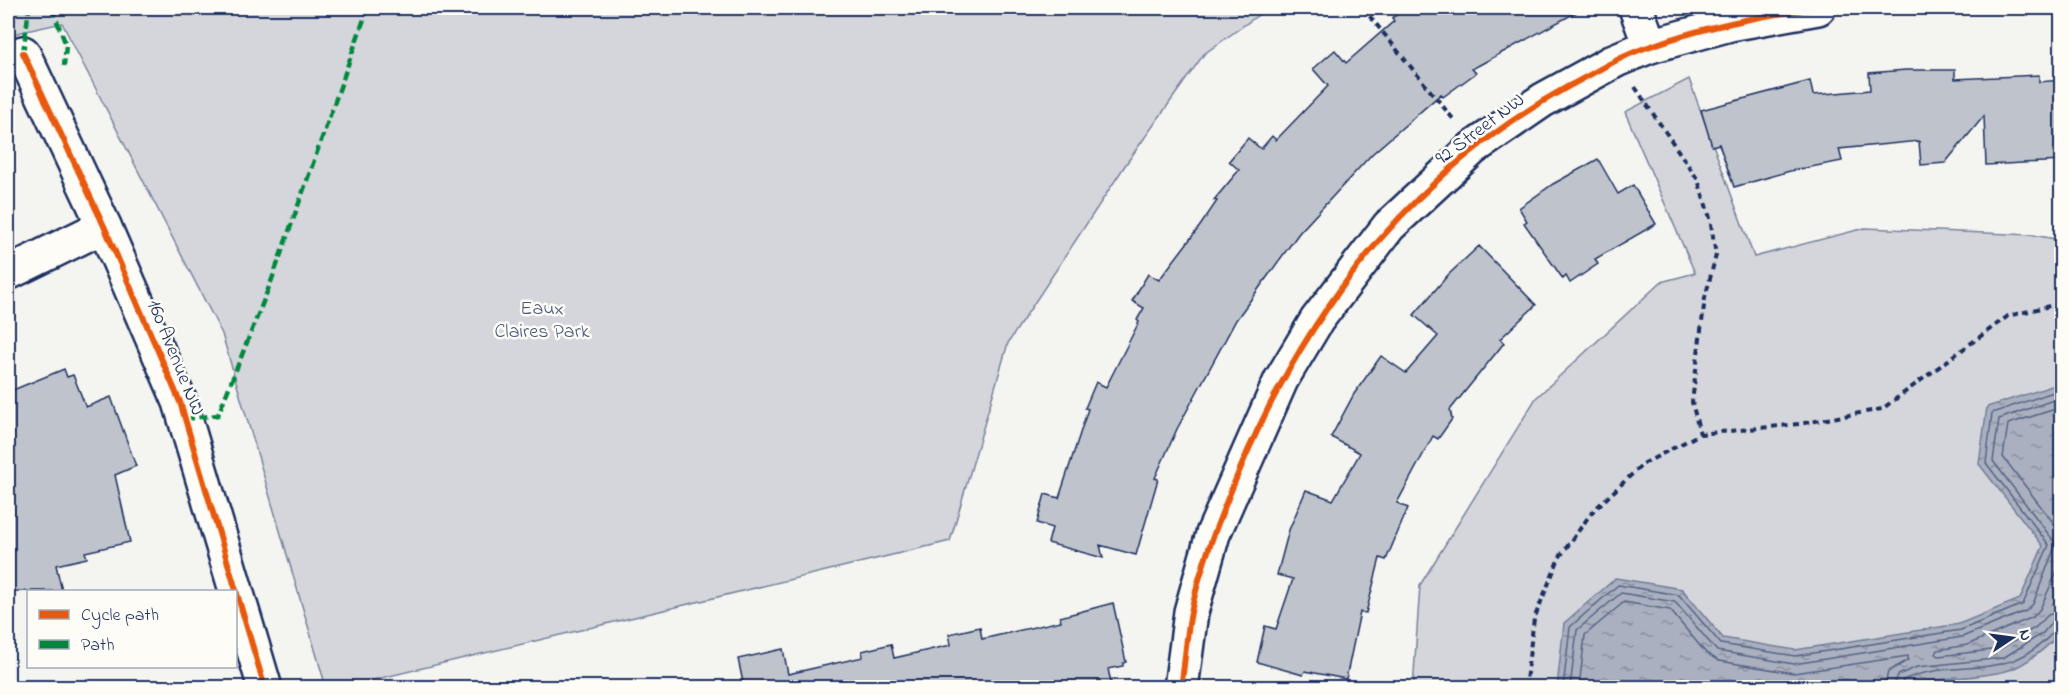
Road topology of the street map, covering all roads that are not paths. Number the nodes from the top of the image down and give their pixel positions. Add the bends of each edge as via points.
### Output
1 (1636, 8) edge
2 (1818, 8) edge
3 (1650, 46) junction
4 (23, 53) dead end
5 (104, 226) junction
6 (8, 273) edge
7 (236, 590) edge
8 (237, 593) edge
9 (265, 687) edge
10 (1181, 687) edge

1 - 3 street
2 - 3 street, 92 Street NW via 1730,24
3 - 10 street, 92 Street NW via 1544,100 1473,148 1389,226 1317,320 1281,380 1213,534 1191,612
4 - 5 street, 160 Avenue NW
5 - 6 street
5 - 7 street, 160 Avenue NW via 180,402
8 - 9 street, 160 Avenue NW

